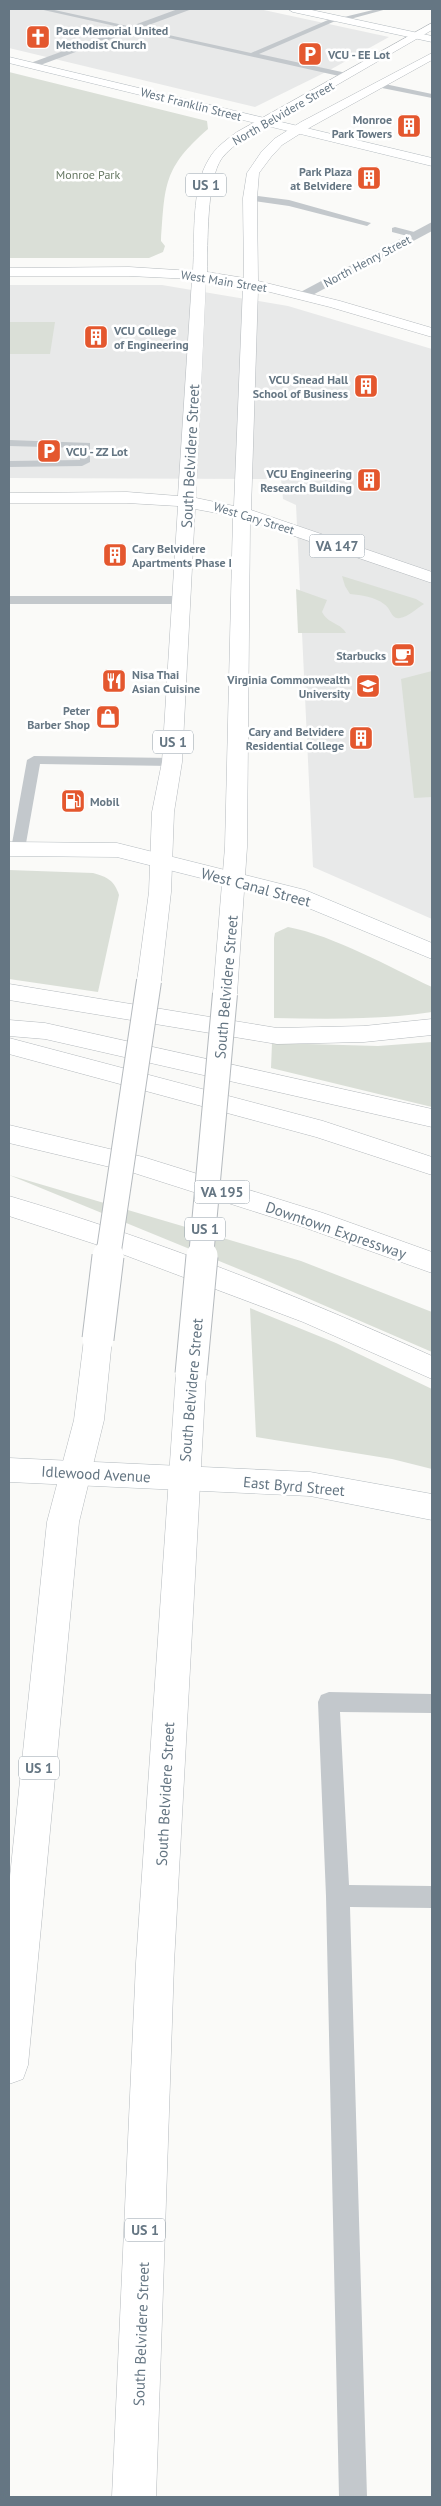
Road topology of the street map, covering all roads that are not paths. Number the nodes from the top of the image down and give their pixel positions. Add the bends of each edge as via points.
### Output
1 (42, 9) edge
2 (187, 9) edge
3 (293, 9) edge
4 (384, 9) edge
5 (340, 19) junction
6 (432, 26) edge
7 (132, 29) junction
8 (416, 35) junction
9 (432, 39) edge
10 (252, 54) junction
11 (432, 56) edge
12 (9, 60) edge
13 (31, 65) junction
14 (348, 76) junction
15 (380, 85) junction
16 (432, 96) edge
17 (264, 122) junction
18 (298, 130) junction
19 (432, 162) edge
20 (250, 198) junction
21 (368, 223) dead end
22 (432, 226) edge
23 (395, 230) dead end
24 (415, 235) junction
25 (9, 272) edge
26 (200, 276) junction
27 (251, 283) junction
28 (302, 296) junction
29 (432, 333) edge
30 (9, 443) edge
31 (9, 464) edge
32 (9, 498) edge
33 (188, 500) junction
34 (243, 513) junction
35 (432, 578) edge
36 (9, 600) edge
37 (182, 600) junction
38 (172, 762) junction
39 (14, 848) edge
40 (160, 861) junction
41 (234, 880) junction
42 (431, 951) edge
43 (9, 992) edge
44 (432, 1027) edge
45 (9, 1028) edge
46 (9, 1046) edge
47 (432, 1118) edge
48 (9, 1134) edge
49 (432, 1166) edge
50 (9, 1206) edge
51 (432, 1263) edge
52 (432, 1368) edge
53 (9, 1470) edge
54 (75, 1473) junction
55 (184, 1478) junction
56 (432, 1507) edge
57 (432, 1703) edge
58 (338, 1896) junction
59 (432, 1897) edge
60 (9, 2065) edge
61 (134, 2497) edge
62 (354, 2497) edge

1 - 7 lane
2 - 7 street
3 - 5 main road
4 - 5 lane
5 - 8 main road
5 - 10 lane
6 - 8 main road, North Belvidere Street / US 1
7 - 10 lane
7 - 13 street
8 - 9 main road
8 - 14 main road, North Belvidere Street / US 1
10 - 14 lane
11 - 15 main road, North Belvidere Street / US 1
12 - 13 main road, West Franklin Street
13 - 17 main road, West Franklin Street
14 - 17 main road, North Belvidere Street / US 1
15 - 16 lane
15 - 18 main road, North Belvidere Street / US 1
17 - 18 main road, West Franklin Street
17 - 26 main road, North Belvidere Street / US 1 via 228,145 211,162 204,195
18 - 19 main road, West Franklin Street
18 - 20 main road, North Belvidere Street / US 1 via 266,154 253,173
20 - 21 lane via 289,203
20 - 27 main road, North Belvidere Street / US 1
22 - 24 street, North Henry Street
23 - 24 lane
24 - 28 street, North Henry Street
25 - 26 main road, West Main Street via 170,272
26 - 27 main road, West Main Street
26 - 33 main road, South Belvidere Street / US 1
27 - 28 main road, West Main Street
27 - 34 main road, South Belvidere Street / US 1
28 - 29 main road, West Main Street
30 - 31 lane via 86,445 85,462 82,463
32 - 33 main road, West Cary Street / VA 147
33 - 34 main road, West Cary Street / VA 147
33 - 37 main road, South Belvidere Street / US 1
34 - 35 main road, West Cary Street / VA 147
34 - 41 main road, South Belvidere Street / US 1
36 - 37 lane
37 - 38 main road, South Belvidere Street / US 1
38 - 39 lane via 34,760
38 - 40 main road, South Belvidere Street / US 1 via 163,812
39 - 40 main road, West Canal Street via 117,850
40 - 41 main road, West Canal Street
40 - 54 main road, South Belvidere Street / US 1, bridge via 160,892 149,982 117,1188 89,1420
41 - 42 main road, West Canal Street via 297,895
41 - 55 main road, South Belvidere Street / US 1, bridge
43 - 44 main road via 277,1036 364,1034
45 - 47 main road via 45,1031
46 - 49 main road via 324,1130
48 - 51 main road, Downtown Expressway / VA 195 via 134,1164 313,1220
50 - 52 main road via 108,1238 313,1314
53 - 54 main road, Idlewood Avenue
54 - 55 main road, Idlewood Avenue
54 - 60 main road, South Belvidere Street / US 1 via 63,1522
55 - 56 main road, East Byrd Street via 310,1484
55 - 61 main road, South Belvidere Street / US 1 via 155,1963
57 - 58 lane via 329,1702
58 - 59 lane
58 - 62 lane

